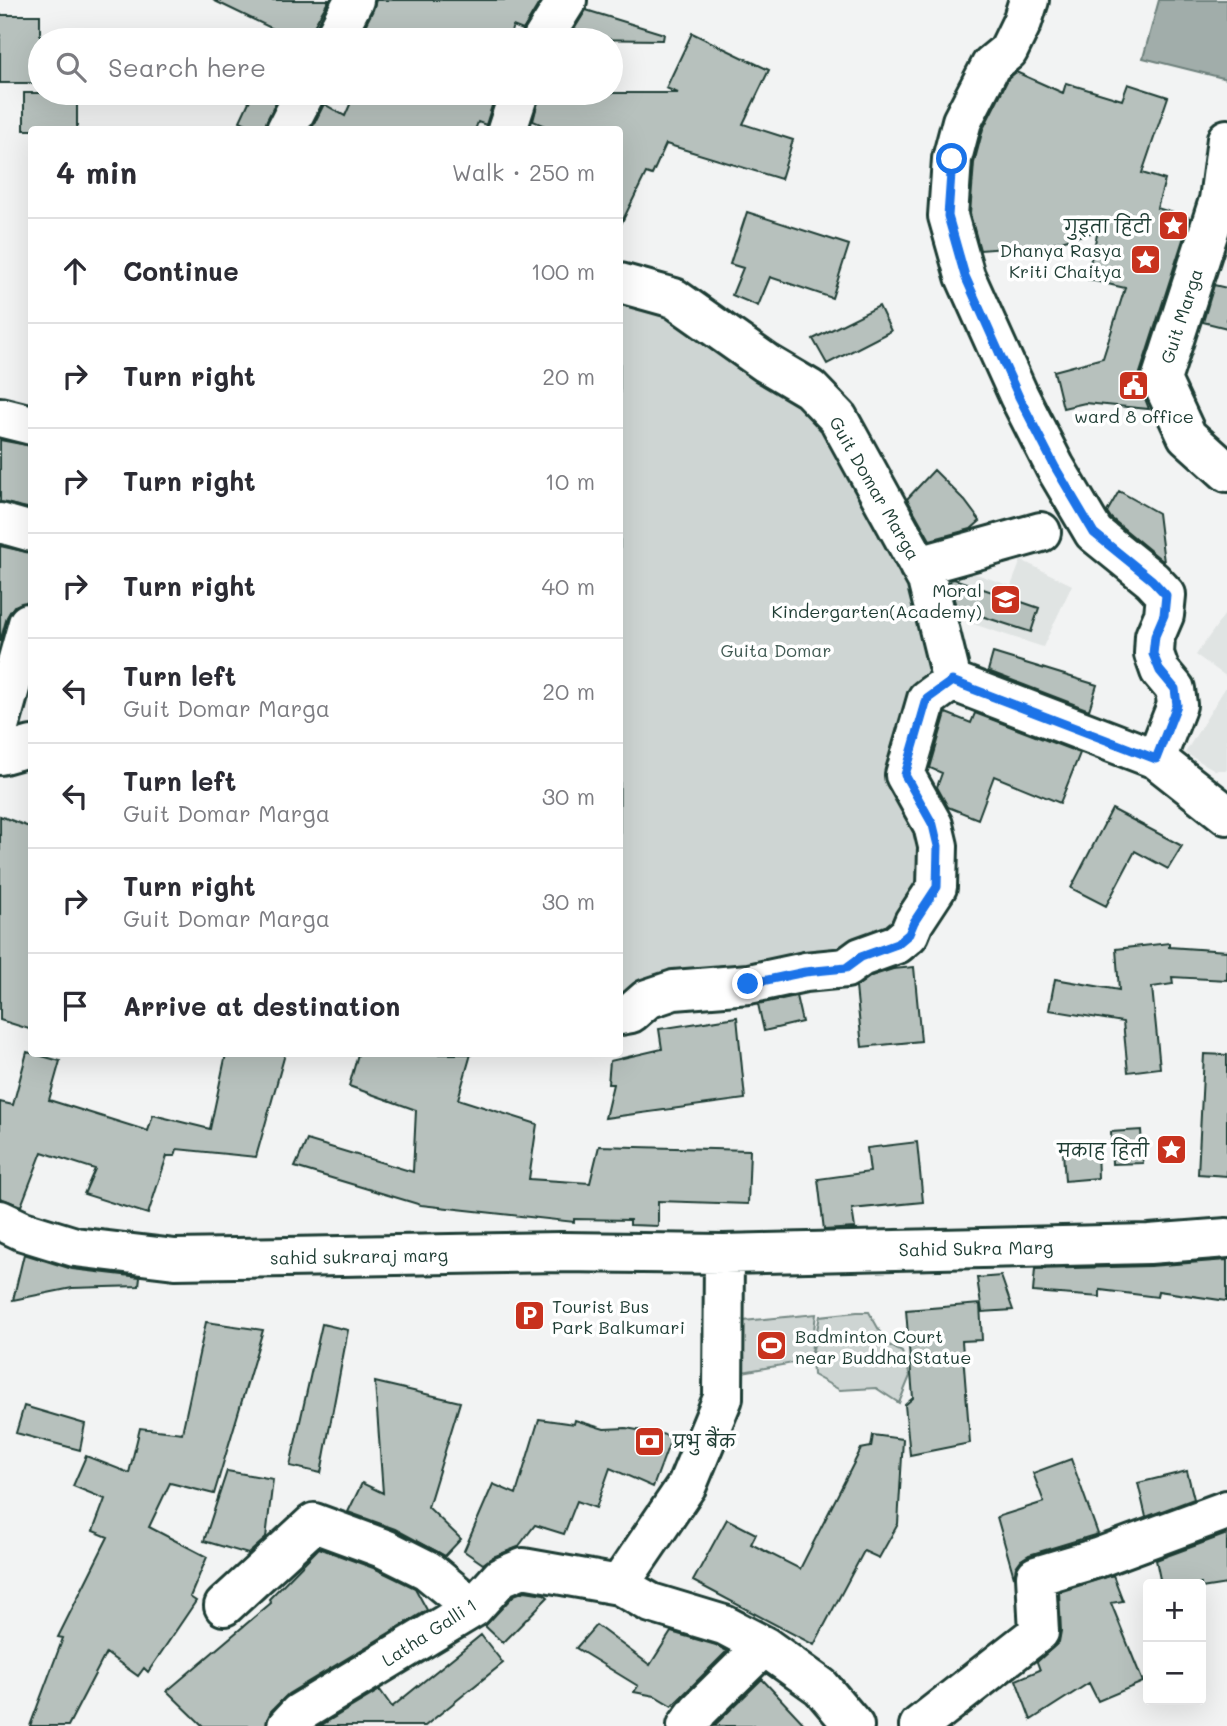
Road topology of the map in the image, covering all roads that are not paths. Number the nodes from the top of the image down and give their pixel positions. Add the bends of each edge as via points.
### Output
1 (354, 0) edge
2 (567, 0) edge
3 (1029, 0) edge
4 (339, 28) edge
5 (550, 28) edge
6 (299, 105) edge
7 (515, 105) edge
8 (288, 126) edge
9 (508, 126) edge
10 (1227, 139) edge
11 (623, 284) edge
12 (0, 417) edge
13 (28, 424) edge
14 (1227, 472) edge
15 (0, 523) edge
16 (28, 530) edge
17 (1041, 532) dead end
18 (919, 566) junction
19 (28, 623) edge
20 (952, 681) junction
21 (0, 724) edge
22 (28, 747) edge
23 (0, 755) edge
24 (1156, 759) junction
25 (1227, 815) edge
26 (623, 1014) edge
27 (0, 1220) edge
28 (1227, 1238) edge
29 (724, 1254) junction
30 (1227, 1510) edge
31 (619, 1585) junction
32 (224, 1606) dead end
33 (472, 1608) junction
34 (764, 1646) junction
35 (287, 1726) edge
36 (687, 1726) edge
37 (854, 1726) edge
38 (919, 1726) edge

1 - 4 street
2 - 5 street
3 - 24 street via 1008,51 991,65 962,121 952,159 948,216 965,276 1055,467 1094,533 1166,595 1153,654 1175,689 1177,705
6 - 8 street
7 - 9 street
10 - 14 street, Guit Marga via 1219,200 1161,380 1187,436
11 - 18 street, Guit Domar Marga via 674,298 810,389 838,418
12 - 13 street
15 - 16 street
17 - 18 street
18 - 20 street, Guit Domar Marga via 927,580
19 - 21 street
20 - 24 street
20 - 26 street via 927,699 905,775 933,825 938,846 937,887 909,934 846,968 674,990 647,999
22 - 23 street
24 - 25 street
27 - 29 street, sahid sukraraj marg via 75,1247 175,1259
28 - 29 street, Sahid Sukra Marg via 1149,1244
29 - 31 street via 723,1398 687,1485
30 - 38 street via 1035,1576 1039,1632
31 - 33 street, Latha Galli 1 via 523,1568 501,1577
31 - 34 street, Latha Galli 1 via 651,1603 724,1625
32 - 33 street via 315,1513 427,1570
33 - 35 street, Latha Galli 1 via 299,1713
34 - 36 street
34 - 37 street, Latha Galli 1 via 821,1687

